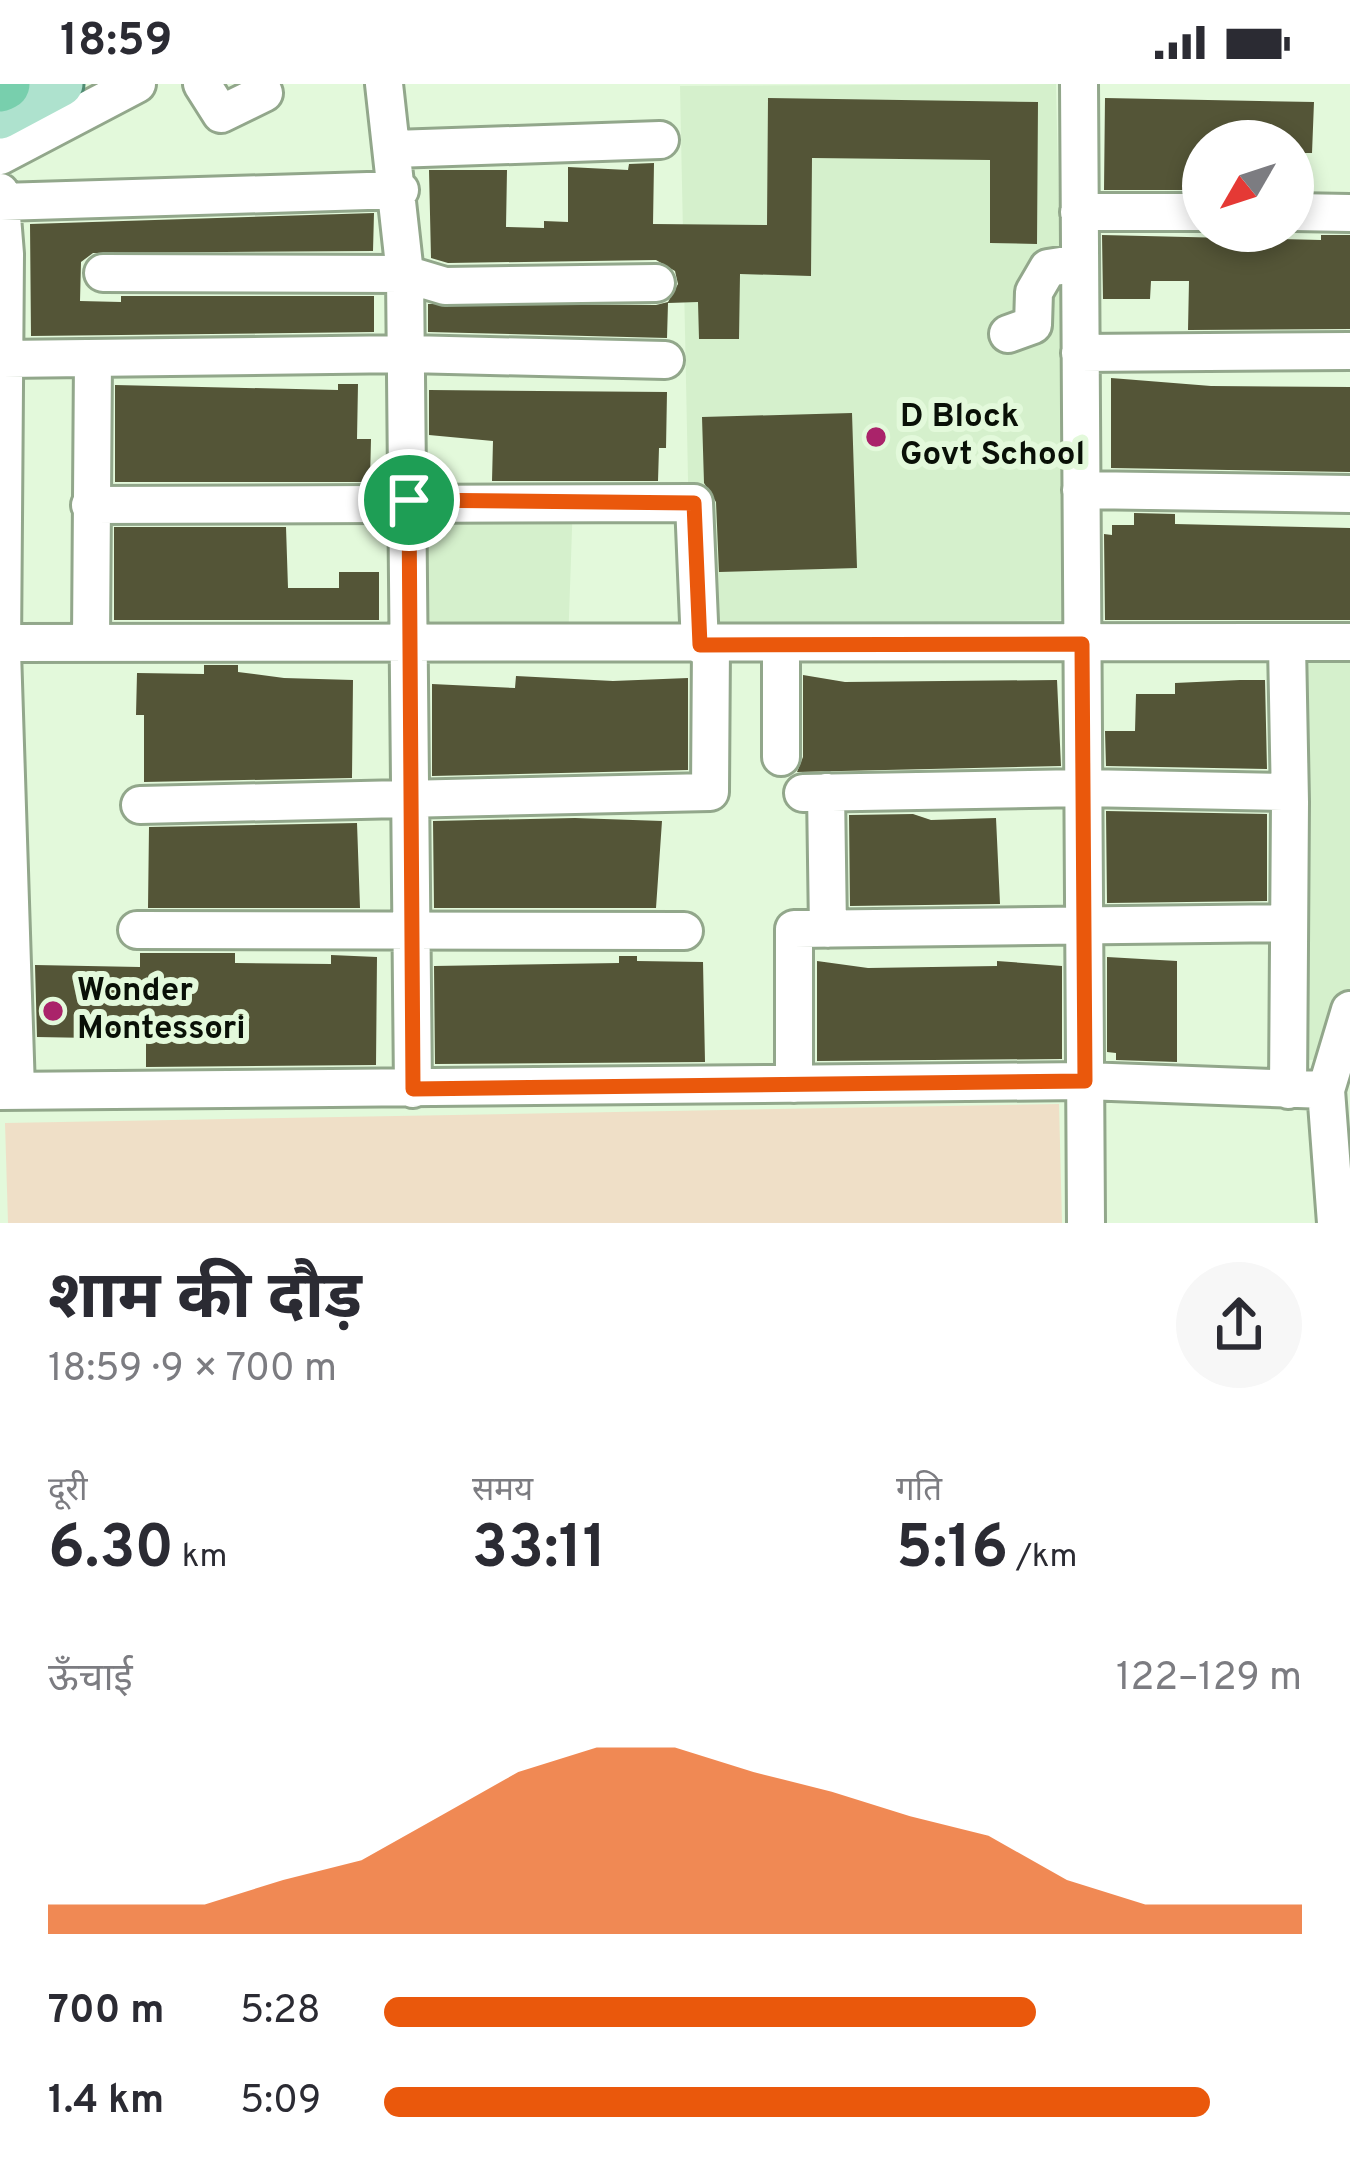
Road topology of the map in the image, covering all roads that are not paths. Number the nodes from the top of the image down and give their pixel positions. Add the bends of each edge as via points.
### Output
1 (60, 84) edge
2 (260, 84) edge
3 (384, 84) edge
4 (1079, 84) edge
5 (122, 87) edge
6 (211, 87) edge
7 (0, 116) edge
8 (660, 140) dead end
9 (394, 149) junction
10 (0, 156) edge
11 (400, 190) junction
12 (0, 191) edge
13 (1, 202) edge
14 (1079, 212) junction
15 (1182, 212) edge
16 (1314, 212) edge
17 (1350, 213) edge
18 (1079, 263) junction
19 (103, 273) dead end
20 (406, 274) junction
21 (656, 283) dead end
22 (1008, 334) dead end
23 (1350, 351) edge
24 (1080, 353) junction
25 (408, 354) junction
26 (93, 358) junction
27 (2, 359) edge
28 (665, 360) dead end
29 (1081, 490) junction
30 (1350, 494) edge
31 (409, 500) junction
32 (91, 505) junction
33 (91, 640) junction
34 (410, 641) junction
35 (1350, 642) edge
36 (2, 643) edge
37 (1082, 644) junction
38 (706, 645) junction
39 (781, 645) junction
40 (1287, 645) junction
41 (781, 758) dead end
42 (1083, 788) junction
43 (410, 797) junction
44 (1290, 802) junction
45 (140, 805) dead end
46 (1288, 923) junction
47 (1084, 924) junction
48 (828, 929) junction
49 (137, 930) dead end
50 (684, 931) dead end
51 (410, 933) junction
52 (1350, 1010) edge
53 (1085, 1081) junction
54 (794, 1084) junction
55 (413, 1089) junction
56 (8, 1090) edge
57 (1306, 1090) junction
58 (1341, 1165) edge
59 (1086, 1223) edge
60 (1336, 1223) edge

1 - 7 main road
2 - 6 street via 264,93 221,114
3 - 9 street
4 - 14 street
5 - 10 street
8 - 9 street
9 - 11 street
11 - 13 street
11 - 20 street
12 - 13 street
13 - 27 street
14 - 15 street
14 - 18 street
16 - 17 street
18 - 22 street via 1048,268 1034,292 1033,325
18 - 24 street
19 - 20 street
20 - 21 street via 445,286
20 - 25 street
23 - 24 street
24 - 29 street
25 - 26 street
25 - 28 street
25 - 31 street
26 - 27 street
26 - 32 street
27 - 36 street
29 - 30 street
29 - 37 street
31 - 32 street
31 - 34 street
31 - 38 street via 694,503
32 - 33 street
33 - 34 street
33 - 36 street
34 - 38 street
34 - 43 street
35 - 40 street
36 - 56 street
37 - 39 street
37 - 40 street
37 - 42 street
38 - 39 street
38 - 43 street via 710,792
39 - 41 street
40 - 44 street
42 - 44 street via 1283,792
42 - 47 street
42 - 48 street via 815,792
43 - 45 street
43 - 51 street
44 - 46 street
46 - 47 street
46 - 57 street
47 - 48 street
47 - 53 street
48 - 54 street via 794,929
49 - 51 street
50 - 51 street
51 - 55 street
52 - 57 street
53 - 54 street
53 - 57 street
53 - 59 street
54 - 55 street
55 - 56 street
57 - 58 street
58 - 60 street

